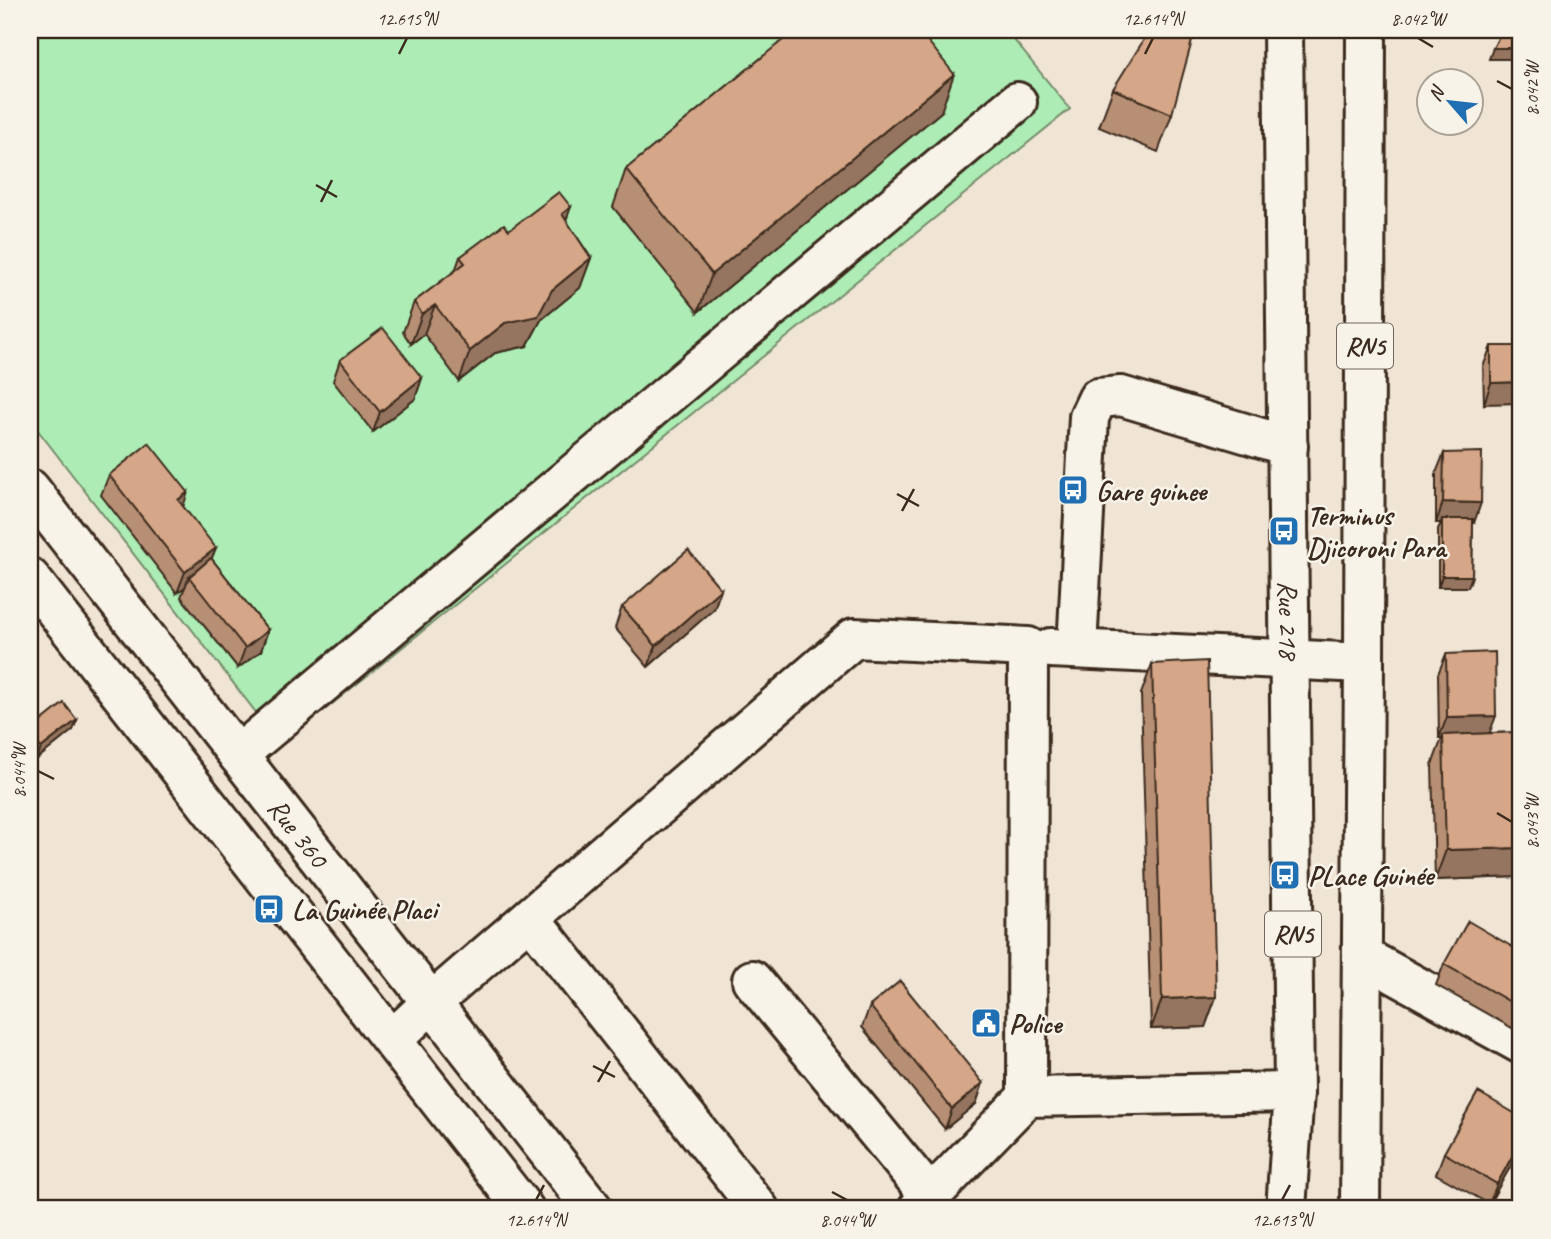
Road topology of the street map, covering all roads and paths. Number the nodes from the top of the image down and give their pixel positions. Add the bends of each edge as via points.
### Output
1 (1283, 30) edge
2 (1366, 30) edge
3 (1017, 102) dead end
4 (1288, 446) junction
5 (30, 489) edge
6 (36, 594) edge
7 (1028, 647) junction
8 (1077, 649) junction
9 (1290, 659) junction
10 (1364, 663) junction
11 (238, 755) junction
12 (530, 918) junction
13 (1362, 956) junction
14 (752, 980) dead end
15 (432, 1002) junction
16 (392, 1040) junction
17 (1521, 1044) edge
18 (1294, 1091) junction
19 (1027, 1097) junction
20 (924, 1203) edge
21 (524, 1209) edge
22 (593, 1209) edge
23 (759, 1209) edge
24 (1286, 1209) edge
25 (1360, 1209) edge

1 - 4 main road, Rue 218 / RN5
2 - 10 main road, RN5
3 - 11 main road
4 - 8 main road via 1121,396 1098,398 1089,417
4 - 9 main road, Rue 218 / RN5
5 - 11 main road, Rue 360
6 - 16 main road, Rue 360
7 - 8 main road
7 - 12 main road via 854,638
7 - 19 main road
8 - 9 main road
9 - 10 main road
9 - 18 main road, Rue 218 / RN5
10 - 13 main road, RN5
11 - 15 main road, Rue 360
12 - 15 main road
12 - 23 main road
13 - 17 main road
13 - 25 main road, RN5
14 - 20 main road
15 - 16 main road
15 - 22 main road, Rue 360
16 - 21 main road, Rue 360
18 - 19 main road
18 - 24 main road, Rue 218 / RN5
19 - 20 main road

